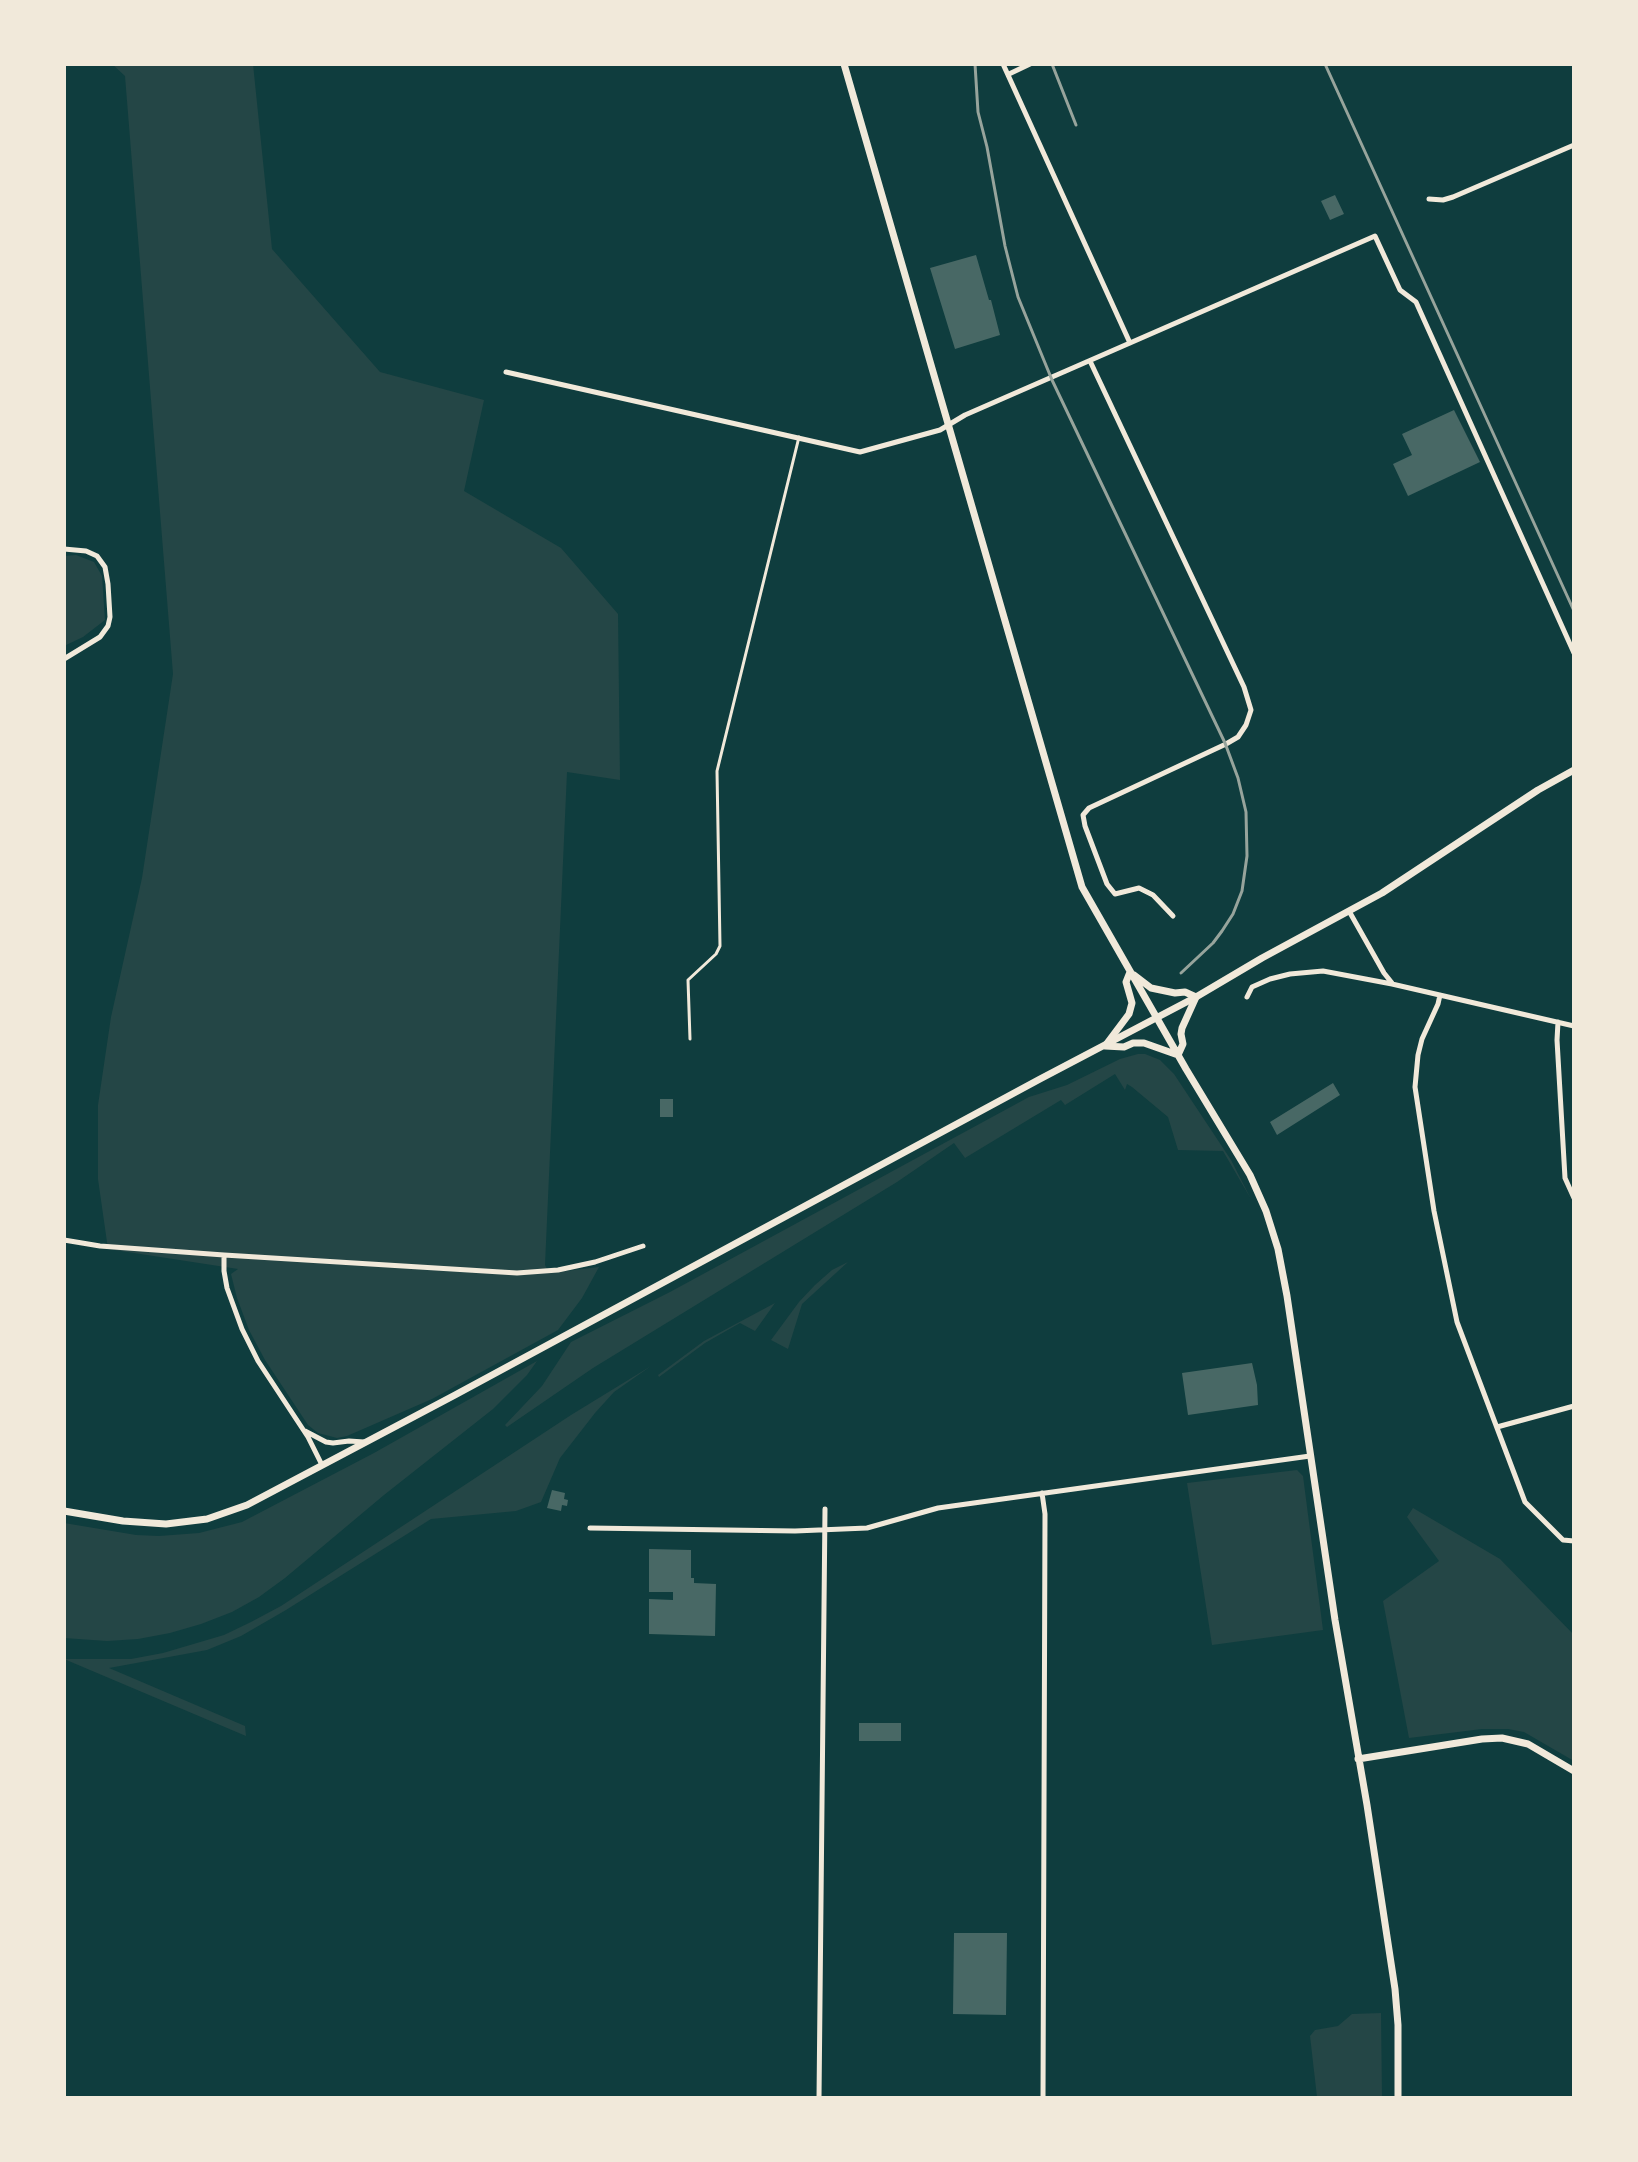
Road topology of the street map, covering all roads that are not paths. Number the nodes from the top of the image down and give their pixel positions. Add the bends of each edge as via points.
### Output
1 (844, 64) edge
2 (1003, 64) edge
3 (1030, 64) edge
4 (1009, 74) junction
5 (1574, 145) edge
6 (1429, 199) dead end
7 (1130, 343) junction
8 (1090, 361) junction
9 (506, 372) dead end
10 (950, 426) junction
11 (799, 437) junction
12 (64, 549) edge
13 (1574, 653) edge
14 (64, 659) edge
15 (1574, 770) edge
16 (1349, 911) junction
17 (1173, 916) dead end
18 (1130, 972) junction
19 (1392, 984) junction
20 (1440, 995) junction
21 (1196, 997) junction
22 (1247, 997) dead end
23 (1157, 1018) junction
24 (1558, 1022) junction
25 (1574, 1026) edge
26 (690, 1039) dead end
27 (1105, 1046) junction
28 (1178, 1055) junction
29 (1574, 1198) edge
30 (64, 1240) edge
31 (643, 1246) dead end
32 (224, 1255) junction
33 (1574, 1406) edge
34 (1497, 1427) junction
35 (304, 1431) junction
36 (364, 1442) junction
37 (1311, 1456) junction
38 (322, 1465) junction
39 (1042, 1493) junction
40 (825, 1509) dead end
41 (64, 1511) edge
42 (590, 1528) dead end
43 (825, 1531) junction
44 (1574, 1541) edge
45 (1358, 1759) junction
46 (1574, 1771) edge
47 (819, 2098) edge
48 (1043, 2098) edge
49 (1398, 2098) edge

1 - 10 street
2 - 4 street
3 - 4 street
4 - 7 street
5 - 6 street via 1453,197
7 - 8 street
7 - 13 street via 1375,236 1400,290 1416,302
8 - 10 street
8 - 17 street via 1251,710 1238,737 1083,815 1115,894 1139,888
9 - 11 street
10 - 11 street via 860,452
10 - 18 street via 1082,887
11 - 26 lane via 717,771 720,946 688,980
12 - 14 street via 86,551 105,567 110,617 100,637
15 - 16 street
16 - 19 street
16 - 21 street
18 - 21 street via 1151,988
18 - 23 street
18 - 27 street via 1129,1014
19 - 20 street
19 - 22 street via 1306,972 1270,979 1252,987
20 - 24 street
20 - 34 street via 1418,1055 1416,1099 1457,1322
21 - 23 street
21 - 28 street via 1182,1028
23 - 27 street
23 - 28 street
24 - 25 street
24 - 29 street via 1565,1178
27 - 28 street via 1144,1043
27 - 36 street
28 - 37 street via 1250,1175 1270,1223 1284,1275
30 - 32 street
31 - 32 street via 558,1270 517,1273
32 - 35 street via 227,1288 242,1329
33 - 34 street
34 - 44 street via 1525,1502 1563,1540
35 - 36 street via 326,1442
35 - 38 street
36 - 38 street
37 - 39 street
37 - 45 street
38 - 41 street via 247,1505 201,1520 151,1524
39 - 43 street via 938,1508 867,1528
39 - 48 street
40 - 43 street
42 - 43 street
43 - 47 street
45 - 46 street via 1502,1738 1528,1744
45 - 49 street via 1396,2000

